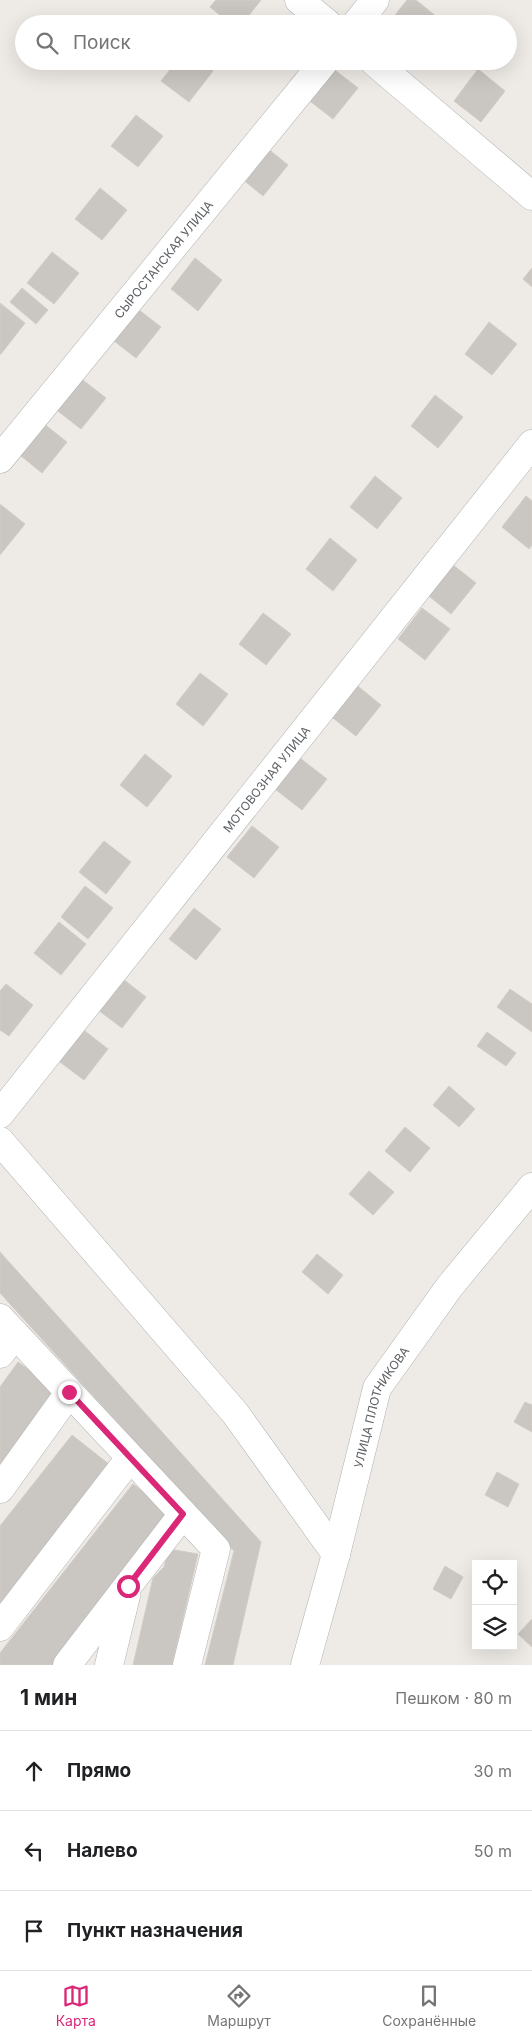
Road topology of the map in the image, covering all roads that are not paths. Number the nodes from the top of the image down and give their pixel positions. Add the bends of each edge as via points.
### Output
1 (299, 0) edge
2 (375, 0) edge
3 (317, 15) edge
4 (363, 15) edge
5 (319, 70) edge
6 (384, 70) edge
7 (532, 196) edge
8 (532, 444) edge
9 (0, 459) edge
10 (0, 1114) edge
11 (0, 1141) edge
12 (532, 1186) edge
13 (5, 1335) edge
14 (69, 1392) junction
15 (130, 1458) junction
16 (0, 1489) edge
17 (183, 1514) junction
18 (336, 1554) junction
19 (128, 1586) junction
20 (0, 1627) edge
21 (67, 1665) edge
22 (109, 1665) edge
23 (187, 1665) edge
24 (305, 1665) edge

1 - 3 street
2 - 4 street
5 - 9 street, СЫРОСТАНСКАЯ УЛИЦА
6 - 7 street
8 - 10 street, МОТОВОЗНАЯ УЛИЦА
11 - 18 street via 235,1413
12 - 18 street, УЛИЦА ПЛОТНИКОВА via 450,1286 378,1388
13 - 14 street
14 - 15 street
14 - 16 street
15 - 17 street
15 - 20 street
17 - 19 street
17 - 23 street via 216,1549
18 - 24 street, УЛИЦА ПЛОТНИКОВА
19 - 21 street
19 - 22 street

